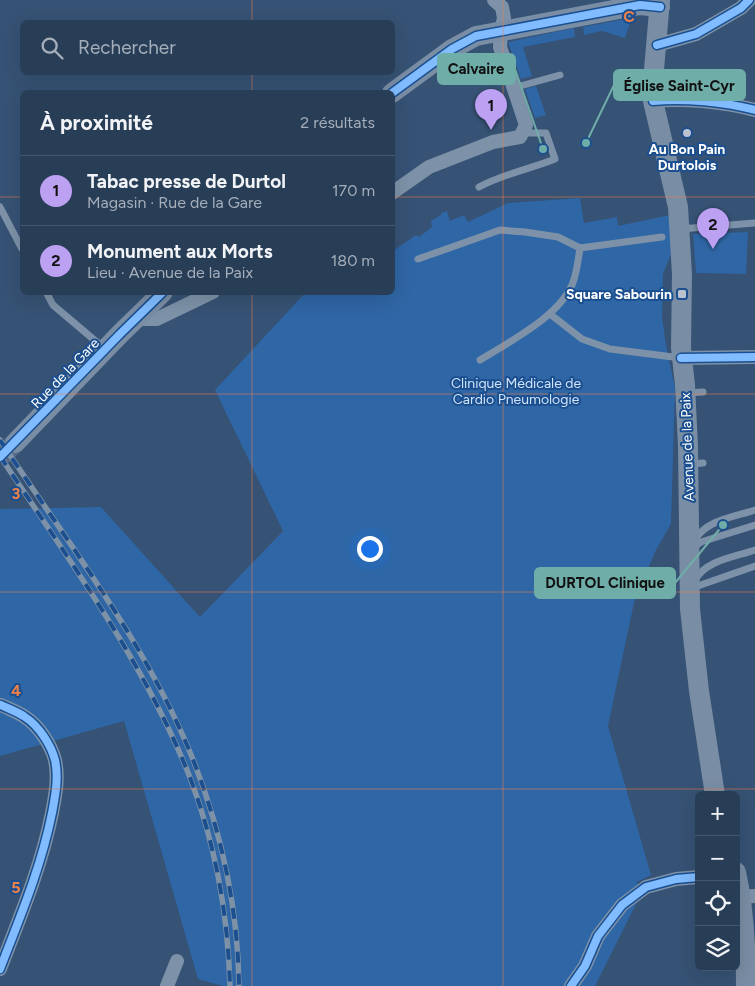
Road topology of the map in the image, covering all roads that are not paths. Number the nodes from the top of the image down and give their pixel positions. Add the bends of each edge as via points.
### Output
1 (749, 0) edge
2 (500, 2) edge
3 (660, 3) edge
4 (501, 31) junction
5 (657, 44) junction
6 (560, 75) dead end
7 (514, 88) junction
8 (395, 91) edge
9 (653, 101) junction
10 (751, 106) edge
11 (522, 132) junction
12 (480, 187) dead end
13 (395, 191) edge
14 (0, 207) edge
15 (755, 222) edge
16 (671, 233) junction
17 (20, 245) edge
18 (580, 248) junction
19 (418, 259) dead end
20 (48, 295) edge
21 (160, 295) edge
22 (207, 295) edge
23 (550, 314) junction
24 (134, 319) junction
25 (105, 349) junction
26 (755, 357) edge
27 (681, 358) junction
28 (480, 360) dead end
29 (15, 443) tunnel mouth
30 (755, 510) edge
31 (755, 525) edge
32 (689, 550) junction
33 (755, 550) edge
34 (755, 566) edge
35 (689, 589) junction
36 (1, 705) dead end
37 (714, 791) edge
38 (695, 877) edge
39 (740, 880) edge
40 (748, 897) edge
41 (177, 961) dead end
42 (0, 969) edge
43 (167, 986) edge
44 (571, 986) edge
45 (746, 986) edge

1 - 5 street via 696,34
2 - 4 street via 504,18
3 - 4 main road
3 - 5 main road, Avenue de la Paix
4 - 7 street via 500,47
4 - 8 main road via 470,39 452,49
5 - 9 main road, Avenue de la Paix
6 - 7 lane
7 - 11 street via 526,125
9 - 10 street via 674,99
9 - 16 main road, Avenue de la Paix via 678,207
11 - 12 lane via 546,133 555,159 496,178
11 - 13 street via 520,137 493,142 429,167
14 - 17 lane
15 - 16 lane
16 - 18 lane
16 - 27 main road, Avenue de la Paix via 682,274
18 - 19 lane via 558,237 500,230
18 - 23 lane via 578,268 571,287
20 - 25 lane via 53,305
21 - 24 main road, Rue de la Gare
22 - 24 street via 157,319
23 - 27 lane via 582,339 610,349
23 - 28 lane
24 - 25 main road, Rue de la Gare
25 - 29 main road, Rue de la Gare
26 - 27 street
27 - 32 main road, Avenue de la Paix via 694,393 696,464
30 - 32 lane via 713,523 699,533
31 - 32 lane via 700,542
32 - 35 main road, Avenue de la Paix
33 - 35 lane via 700,570
34 - 35 lane
35 - 37 main road, Avenue de la Paix via 699,691
36 - 42 street via 26,717 39,730 55,761 57,776 37,874
38 - 44 street via 646,887 622,905 598,936 585,966
39 - 40 main road
40 - 45 main road
41 - 43 street

